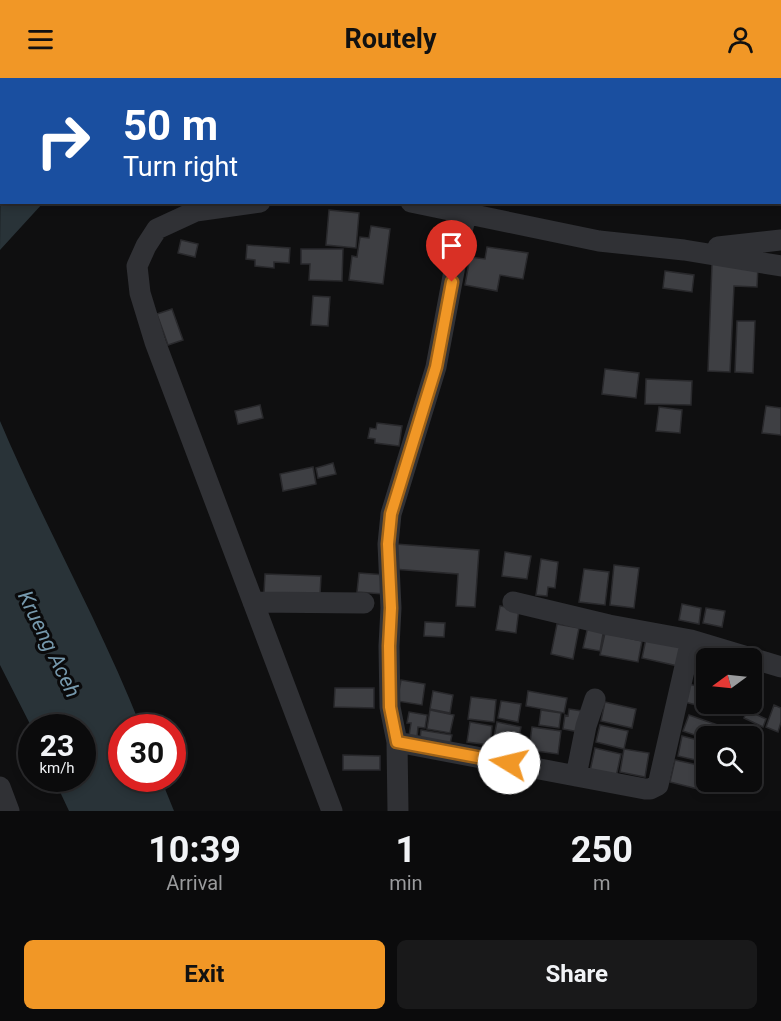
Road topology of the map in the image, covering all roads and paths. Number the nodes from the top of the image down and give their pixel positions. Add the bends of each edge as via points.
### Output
1 (246, 204) edge
2 (419, 204) edge
3 (466, 215) junction
4 (781, 240) edge
5 (684, 250) junction
6 (781, 266) edge
7 (253, 602) junction
8 (513, 602) dead end
9 (364, 603) dead end
10 (692, 640) junction
11 (781, 667) edge
12 (595, 699) dead end
13 (397, 742) junction
14 (576, 776) junction
15 (0, 787) edge
16 (9, 811) edge
17 (332, 811) edge
18 (398, 811) edge

1 - 7 street via 196,211 157,229 137,266 140,293 155,342
2 - 3 street
3 - 5 street via 599,241
3 - 13 street via 436,367 391,514 390,707
4 - 5 street
5 - 6 street
7 - 9 street
7 - 17 street
8 - 10 street
10 - 11 street
10 - 14 street via 658,785 650,789
12 - 14 street
13 - 14 street
13 - 18 street
15 - 16 street

